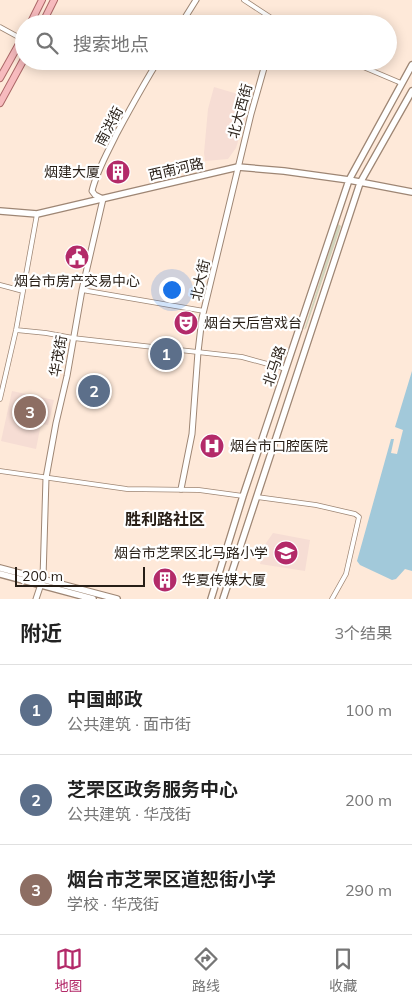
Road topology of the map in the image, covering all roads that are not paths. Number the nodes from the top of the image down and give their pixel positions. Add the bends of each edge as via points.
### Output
1 (42, 0) edge
2 (54, 0) edge
3 (196, 0) edge
4 (244, 0) edge
5 (34, 15) edge
6 (46, 15) edge
7 (187, 15) edge
8 (265, 15) edge
9 (0, 27) edge
10 (15, 34) edge
11 (15, 51) edge
12 (412, 65) edge
13 (18, 70) edge
14 (152, 70) edge
15 (264, 70) edge
16 (370, 70) edge
17 (0, 78) edge
18 (401, 83) junction
19 (412, 90) edge
20 (0, 103) edge
21 (238, 168) junction
22 (349, 180) junction
23 (360, 183) junction
24 (412, 192) edge
25 (103, 199) junction
26 (0, 211) edge
27 (38, 214) junction
28 (0, 285) edge
29 (82, 290) junction
30 (23, 291) junction
31 (204, 310) junction
32 (16, 330) junction
33 (73, 338) junction
34 (198, 352) junction
35 (286, 369) junction
36 (0, 399) edge
37 (0, 471) edge
38 (46, 478) junction
39 (181, 489) junction
40 (243, 496) junction
41 (257, 497) junction
42 (0, 568) edge
43 (0, 574) edge
44 (42, 581) junction
45 (36, 599) edge
46 (93, 599) edge
47 (117, 599) edge
48 (211, 599) edge
49 (223, 599) edge
50 (332, 599) edge

1 - 5 main road
2 - 6 main road
3 - 7 street
4 - 8 street
9 - 10 street
11 - 17 main road
12 - 18 main road, 北马路
13 - 20 main road
14 - 25 street, 南洪街 via 96,176 92,191
15 - 21 street, 北大西街
16 - 18 street
18 - 22 main road, 北马路
19 - 23 main road, 北马路
21 - 22 main road, 西南河路
21 - 25 main road, 西南河路
21 - 31 street, 北大街
22 - 23 main road, 西南河路
22 - 35 main road, 北马路
23 - 24 main road, 西南河路
23 - 41 main road, 北马路
25 - 27 main road, 西南河路
25 - 29 street, 华茂街
26 - 27 main road, 西南河路
27 - 30 street
28 - 30 street
29 - 31 street
29 - 33 street, 华茂街
30 - 32 street
31 - 34 street, 北大街
32 - 33 street
32 - 36 street
33 - 34 street
33 - 38 street, 华茂街
34 - 35 street via 242,356
34 - 39 street, 北大街 via 192,434
35 - 40 main road, 北马路
37 - 38 street
38 - 39 street via 127,488
38 - 44 street, 华茂街
39 - 40 street
40 - 48 main road, 北马路
41 - 49 main road, 北马路
41 - 50 street via 316,505 359,517 346,574
42 - 44 main road
43 - 44 main road
44 - 45 street
44 - 46 main road
44 - 47 main road

